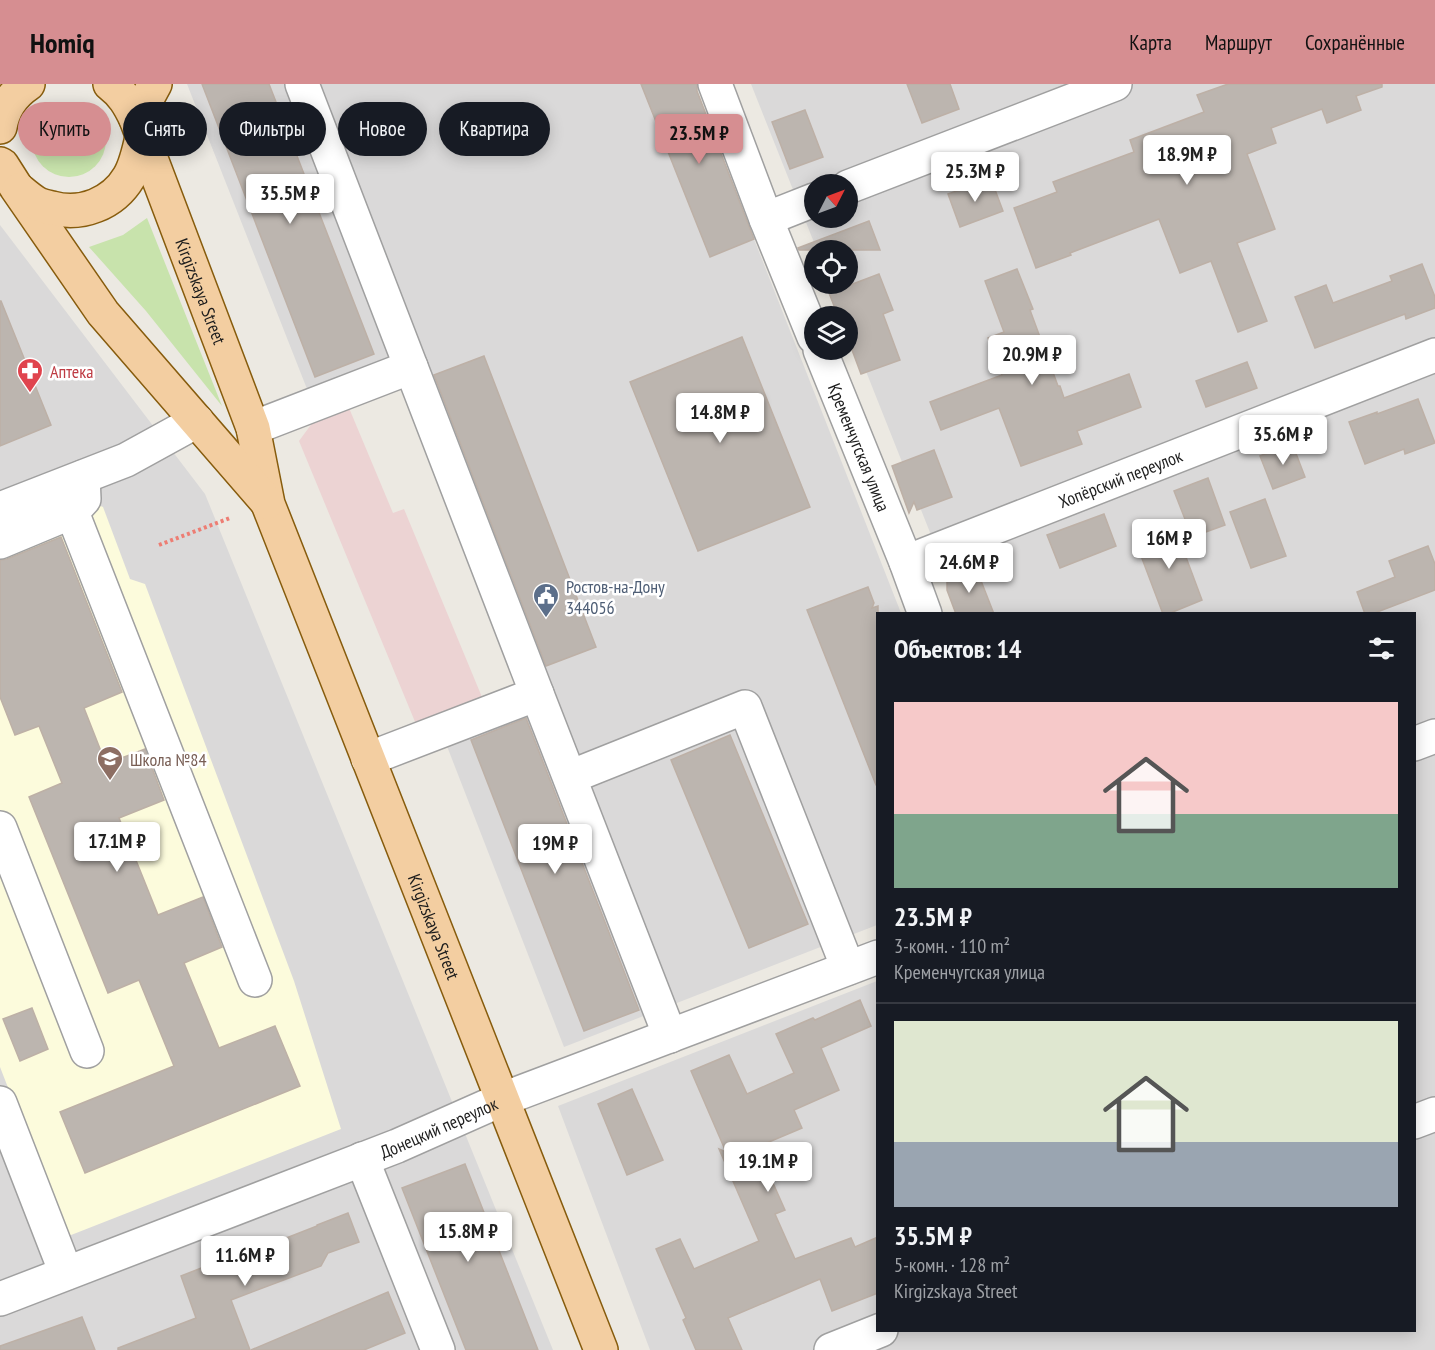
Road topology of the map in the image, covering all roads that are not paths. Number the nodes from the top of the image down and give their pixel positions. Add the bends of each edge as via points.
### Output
1 (21, 84) edge
2 (28, 84) edge
3 (110, 84) edge
4 (155, 84) edge
5 (302, 84) edge
6 (714, 84) edge
7 (1115, 84) edge
8 (0, 93) edge
9 (128, 102) edge
10 (148, 102) edge
11 (0, 127) edge
12 (136, 156) edge
13 (150, 156) edge
14 (4, 167) edge
15 (858, 183) edge
16 (804, 204) edge
17 (766, 219) junction
18 (804, 312) edge
19 (1435, 355) edge
20 (824, 360) edge
21 (411, 367) junction
22 (197, 421) junction
23 (253, 428) junction
24 (83, 477) junction
25 (268, 504) junction
26 (0, 509) edge
27 (72, 512) junction
28 (0, 542) edge
29 (906, 562) junction
30 (925, 612) edge
31 (537, 694) junction
32 (1435, 736) edge
33 (1416, 743) edge
34 (368, 759) junction
35 (570, 777) junction
36 (0, 828) edge
37 (876, 958) edge
38 (848, 968) junction
39 (255, 980) dead end
40 (670, 1036) junction
41 (87, 1051) dead end
42 (502, 1100) junction
43 (0, 1103) edge
44 (1435, 1114) edge
45 (1416, 1121) edge
46 (362, 1159) junction
47 (66, 1273) junction
48 (0, 1299) edge
49 (876, 1332) edge
50 (438, 1350) edge
51 (601, 1350) edge
52 (831, 1350) edge

1 - 8 main road
2 - 11 main road via 17,92 2,116
3 - 9 main road, Kirgizskaya Street
4 - 10 main road
5 - 21 street
6 - 17 street
7 - 15 street
12 - 14 main road via 128,179 114,195 82,210 63,211 39,205
13 - 23 main road, Kirgizskaya Street
14 - 22 main road, Kirgizskaya Street via 104,313
16 - 17 street
17 - 18 street
19 - 29 street, Хопёрский переулок
20 - 29 street, Кременчугская улица
21 - 23 street
21 - 31 street
22 - 24 street via 126,460
22 - 25 main road, Kirgizskaya Street
23 - 25 main road, Kirgizskaya Street
24 - 26 street
24 - 27 street via 84,499
25 - 34 main road, Kirgizskaya Street
27 - 28 street
27 - 39 street
29 - 30 street, Кременчугская улица
31 - 34 street
31 - 35 street
32 - 33 street
34 - 42 main road, Kirgizskaya Street
35 - 38 street via 745,708
35 - 40 street
36 - 41 street
37 - 38 street, Донецкий переулок
38 - 40 street, Донецкий переулок
40 - 42 street, Донецкий переулок
42 - 46 street, Донецкий переулок
42 - 51 main road, Kirgizskaya Street
43 - 47 street
44 - 45 street
46 - 47 street, Донецкий переулок
46 - 50 street
47 - 48 street, Донецкий переулок
49 - 52 street

